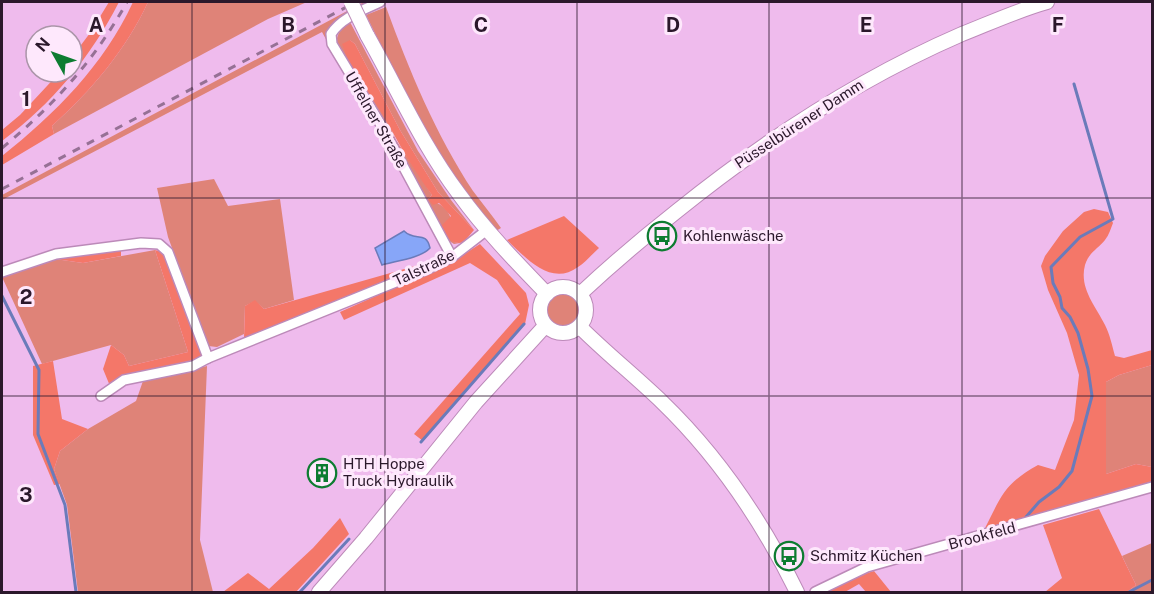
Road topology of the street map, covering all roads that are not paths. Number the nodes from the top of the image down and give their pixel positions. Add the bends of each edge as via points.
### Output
1 (351, 2) edge
2 (380, 2) edge
3 (1047, 2) edge
4 (488, 230) junction
5 (452, 257) junction
6 (2, 272) edge
7 (547, 294) junction
8 (580, 294) junction
9 (545, 326) junction
10 (579, 327) junction
11 (208, 358) junction
12 (101, 396) dead end
13 (1152, 487) edge
14 (319, 592) edge
15 (797, 592) edge
16 (814, 592) edge

1 - 4 main road, bridge via 431,153
2 - 5 street, Uffelner Straße via 335,28 332,44
3 - 8 main road, Püsselbürener Damm via 930,48 813,112 724,172
4 - 5 street, Talstraße
4 - 7 main road
5 - 11 street, Talstraße
6 - 11 street via 56,254 159,244 168,252
7 - 8 main road via 567,287
7 - 9 main road via 540,313
8 - 10 main road via 586,307
9 - 10 main road via 558,333 573,332
9 - 14 main road via 476,402
10 - 15 main road via 663,403 711,456 755,515
11 - 12 street, Talstraße via 193,366 124,380
13 - 16 street, Brookfeld via 867,567

